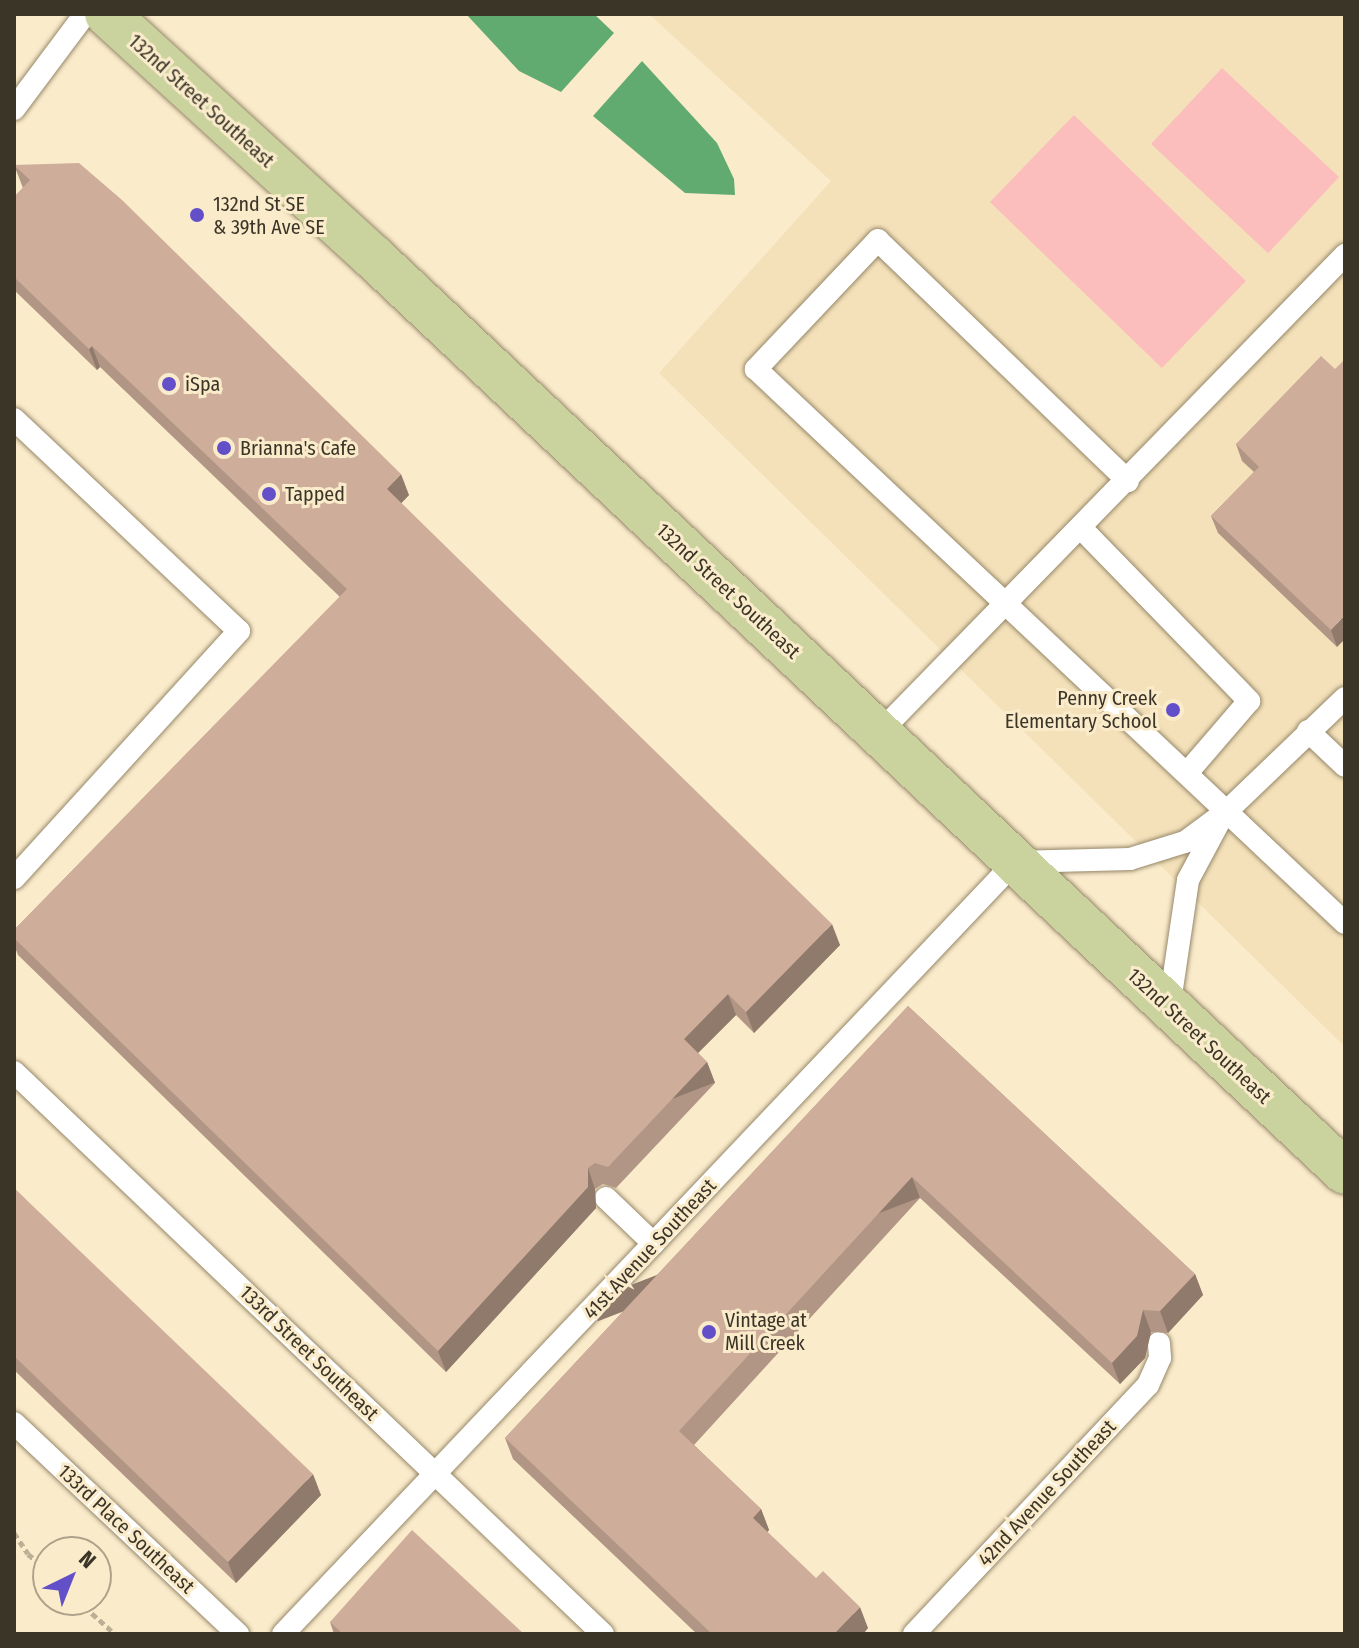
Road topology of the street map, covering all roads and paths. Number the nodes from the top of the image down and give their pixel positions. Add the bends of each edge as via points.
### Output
1 (85, 14) edge
2 (107, 14) edge
3 (14, 109) edge
4 (1345, 255) edge
5 (14, 419) edge
6 (1128, 481) junction
7 (1082, 529) junction
8 (1006, 607) junction
9 (1339, 703) edge
10 (1308, 731) junction
11 (879, 733) junction
12 (1345, 766) edge
13 (1187, 773) junction
14 (1227, 811) junction
15 (1015, 862) junction
16 (14, 878) edge
17 (1345, 923) edge
18 (1169, 1010) junction
19 (14, 1072) edge
20 (1345, 1172) edge
21 (606, 1198) edge
22 (654, 1244) junction
23 (1159, 1343) edge
24 (14, 1423) edge
25 (437, 1474) junction
26 (14, 1533) edge
27 (32, 1557) edge
28 (95, 1616) edge
29 (115, 1634) edge
30 (238, 1634) edge
31 (283, 1634) edge
32 (603, 1634) edge
33 (914, 1634) edge

1 - 3 lane
2 - 11 main road, 132nd Street Southeast
4 - 6 lane
5 - 16 lane via 239,631
6 - 7 lane
6 - 8 lane via 878,240 756,369
7 - 8 lane
7 - 13 lane via 1249,701
8 - 11 lane
8 - 13 lane
9 - 10 lane
10 - 12 lane
10 - 14 lane
11 - 15 main road, 132nd Street Southeast
13 - 14 lane
14 - 15 lane via 1185,842 1130,859
14 - 17 lane
14 - 18 lane via 1188,880
15 - 18 main road, 132nd Street Southeast
15 - 22 lane, 41st Avenue Southeast
18 - 20 main road, 132nd Street Southeast
19 - 25 lane, 133rd Street Southeast
21 - 22 lane
22 - 25 lane, 41st Avenue Southeast
23 - 33 lane, 42nd Avenue Southeast via 1157,1372 1148,1385
24 - 30 lane, 133rd Place Southeast
25 - 31 lane, 41st Avenue Southeast
25 - 32 lane, 133rd Street Southeast
26 - 27 path
28 - 29 path

